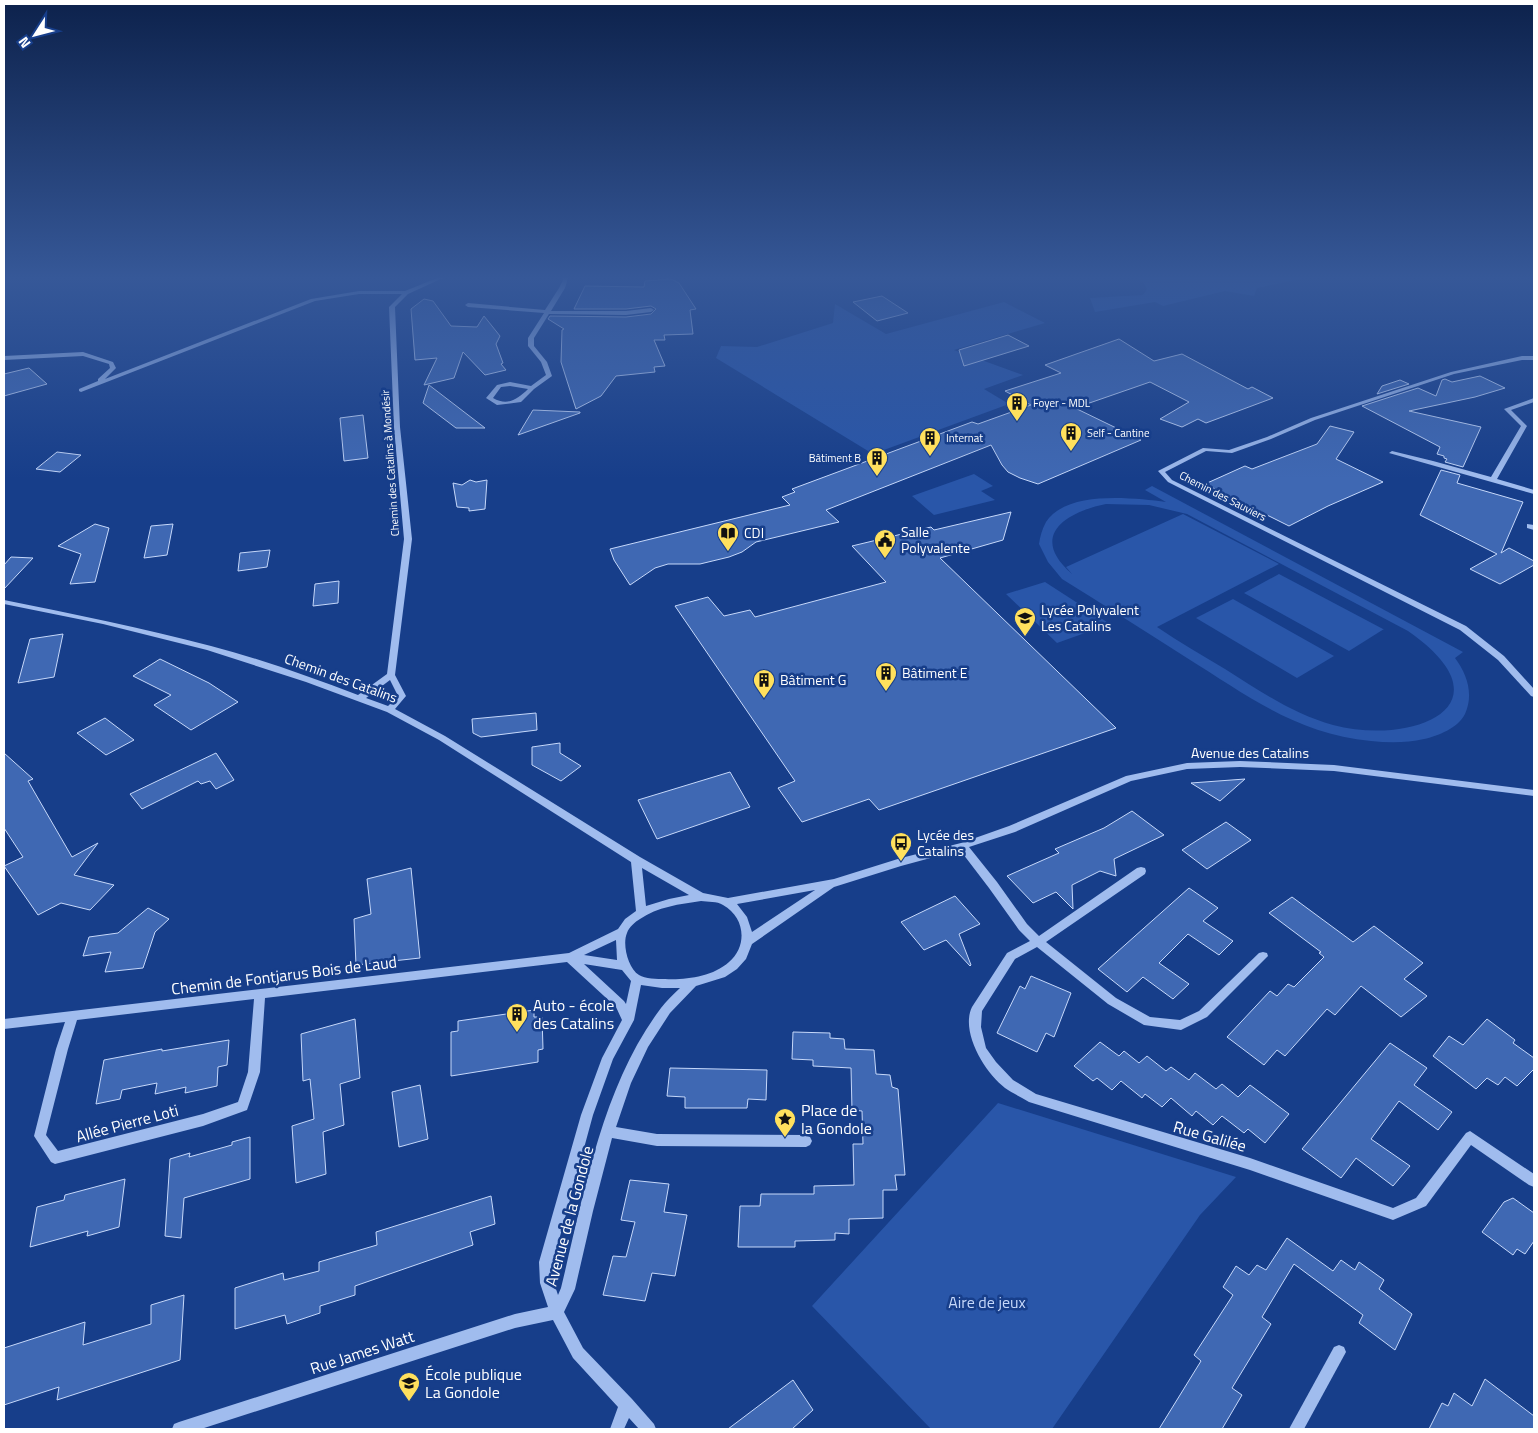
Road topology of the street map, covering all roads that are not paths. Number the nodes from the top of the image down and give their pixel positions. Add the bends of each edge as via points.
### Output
1 (197, 345) edge
2 (394, 345) edge
3 (531, 345) edge
4 (4, 358) edge
5 (1534, 358) edge
6 (94, 385) junction
7 (532, 388) junction
8 (81, 390) dead end
9 (1534, 400) edge
10 (1392, 454) dead end
11 (1493, 480) junction
12 (1534, 492) edge
13 (4, 602) edge
14 (391, 674) junction
15 (1534, 694) edge
16 (359, 699) junction
17 (390, 710) junction
18 (1534, 793) edge
19 (962, 846) junction
20 (636, 860) junction
21 (1141, 871) dead end
22 (834, 883) junction
23 (701, 897) junction
24 (726, 902) junction
25 (642, 914) junction
26 (621, 932) junction
27 (748, 940) junction
28 (1038, 942) junction
29 (1264, 956) dead end
30 (569, 957) junction
31 (624, 966) junction
32 (637, 980) junction
33 (692, 983) junction
34 (260, 995) junction
35 (72, 1017) junction
36 (628, 1020) junction
37 (4, 1024) edge
38 (608, 1131) junction
39 (806, 1141) dead end
40 (1534, 1181) edge
41 (557, 1312) junction
42 (1339, 1352) dead end
43 (627, 1404) junction
44 (179, 1429) edge
45 (617, 1429) edge
46 (649, 1429) edge
47 (1296, 1429) edge

1 - 6 street
2 - 14 street, Chemin des Catalins à Mondésir via 397,427 408,539
3 - 7 street via 544,362 548,376
4 - 6 street via 83,354 111,363 113,368
5 - 15 street, Chemin des Sauviers via 1453,373 1313,419 1230,452 1204,450 1161,471 1170,481 1463,628 1501,658
6 - 8 street
7 - 7 street via 520,401 499,404 489,398 499,386 510,384
9 - 11 street via 1507,410 1524,426
10 - 11 street
11 - 12 street
13 - 16 street, Chemin des Catalins via 195,644
14 - 16 street
14 - 17 street via 402,696
16 - 17 street, Chemin des Catalins
17 - 20 street, Chemin des Catalins via 442,738
18 - 19 street, Avenue des Catalins via 1334,768 1240,764 1187,766 1129,778 1012,829
19 - 22 street, Avenue des Catalins
19 - 28 street
20 - 23 street
20 - 25 street
21 - 28 street, Rue Galilée
22 - 24 street, Avenue des Catalins
22 - 27 street, Avenue des Catalins
23 - 24 street
23 - 25 street via 666,903
24 - 27 street via 744,920
25 - 26 street via 626,924
26 - 30 street
26 - 31 street via 620,950
27 - 33 street via 744,954 732,967
28 - 29 street via 1112,1001 1148,1022 1181,1025 1203,1014
28 - 40 street, Rue Galilée via 1011,956 976,1010 975,1027 981,1050 992,1066 1009,1084 1033,1098 1250,1164 1393,1214 1421,1202 1470,1137
30 - 31 street
30 - 34 street, Chemin de Fontjarus Bois de Laud
30 - 36 street via 620,1004
31 - 32 street
32 - 33 street via 657,984
32 - 36 street, Avenue de la Gondole
33 - 38 street, Avenue de la Gondole via 653,1026 624,1086
34 - 35 street, Chemin de Fontjarus Bois de Laud
34 - 35 street, Allée Pierre Loti via 254,1072 243,1106 203,1120 55,1158 40,1136
35 - 37 street, Chemin de Fontjarus Bois de Laud
36 - 41 street, Avenue de la Gondole via 608,1058 587,1115 546,1262 547,1283
38 - 39 street via 657,1140
38 - 41 street, Avenue de la Gondole via 568,1288
41 - 43 street via 578,1353
41 - 44 street, Rue James Watt via 523,1319
42 - 47 street
43 - 45 street
43 - 46 street

